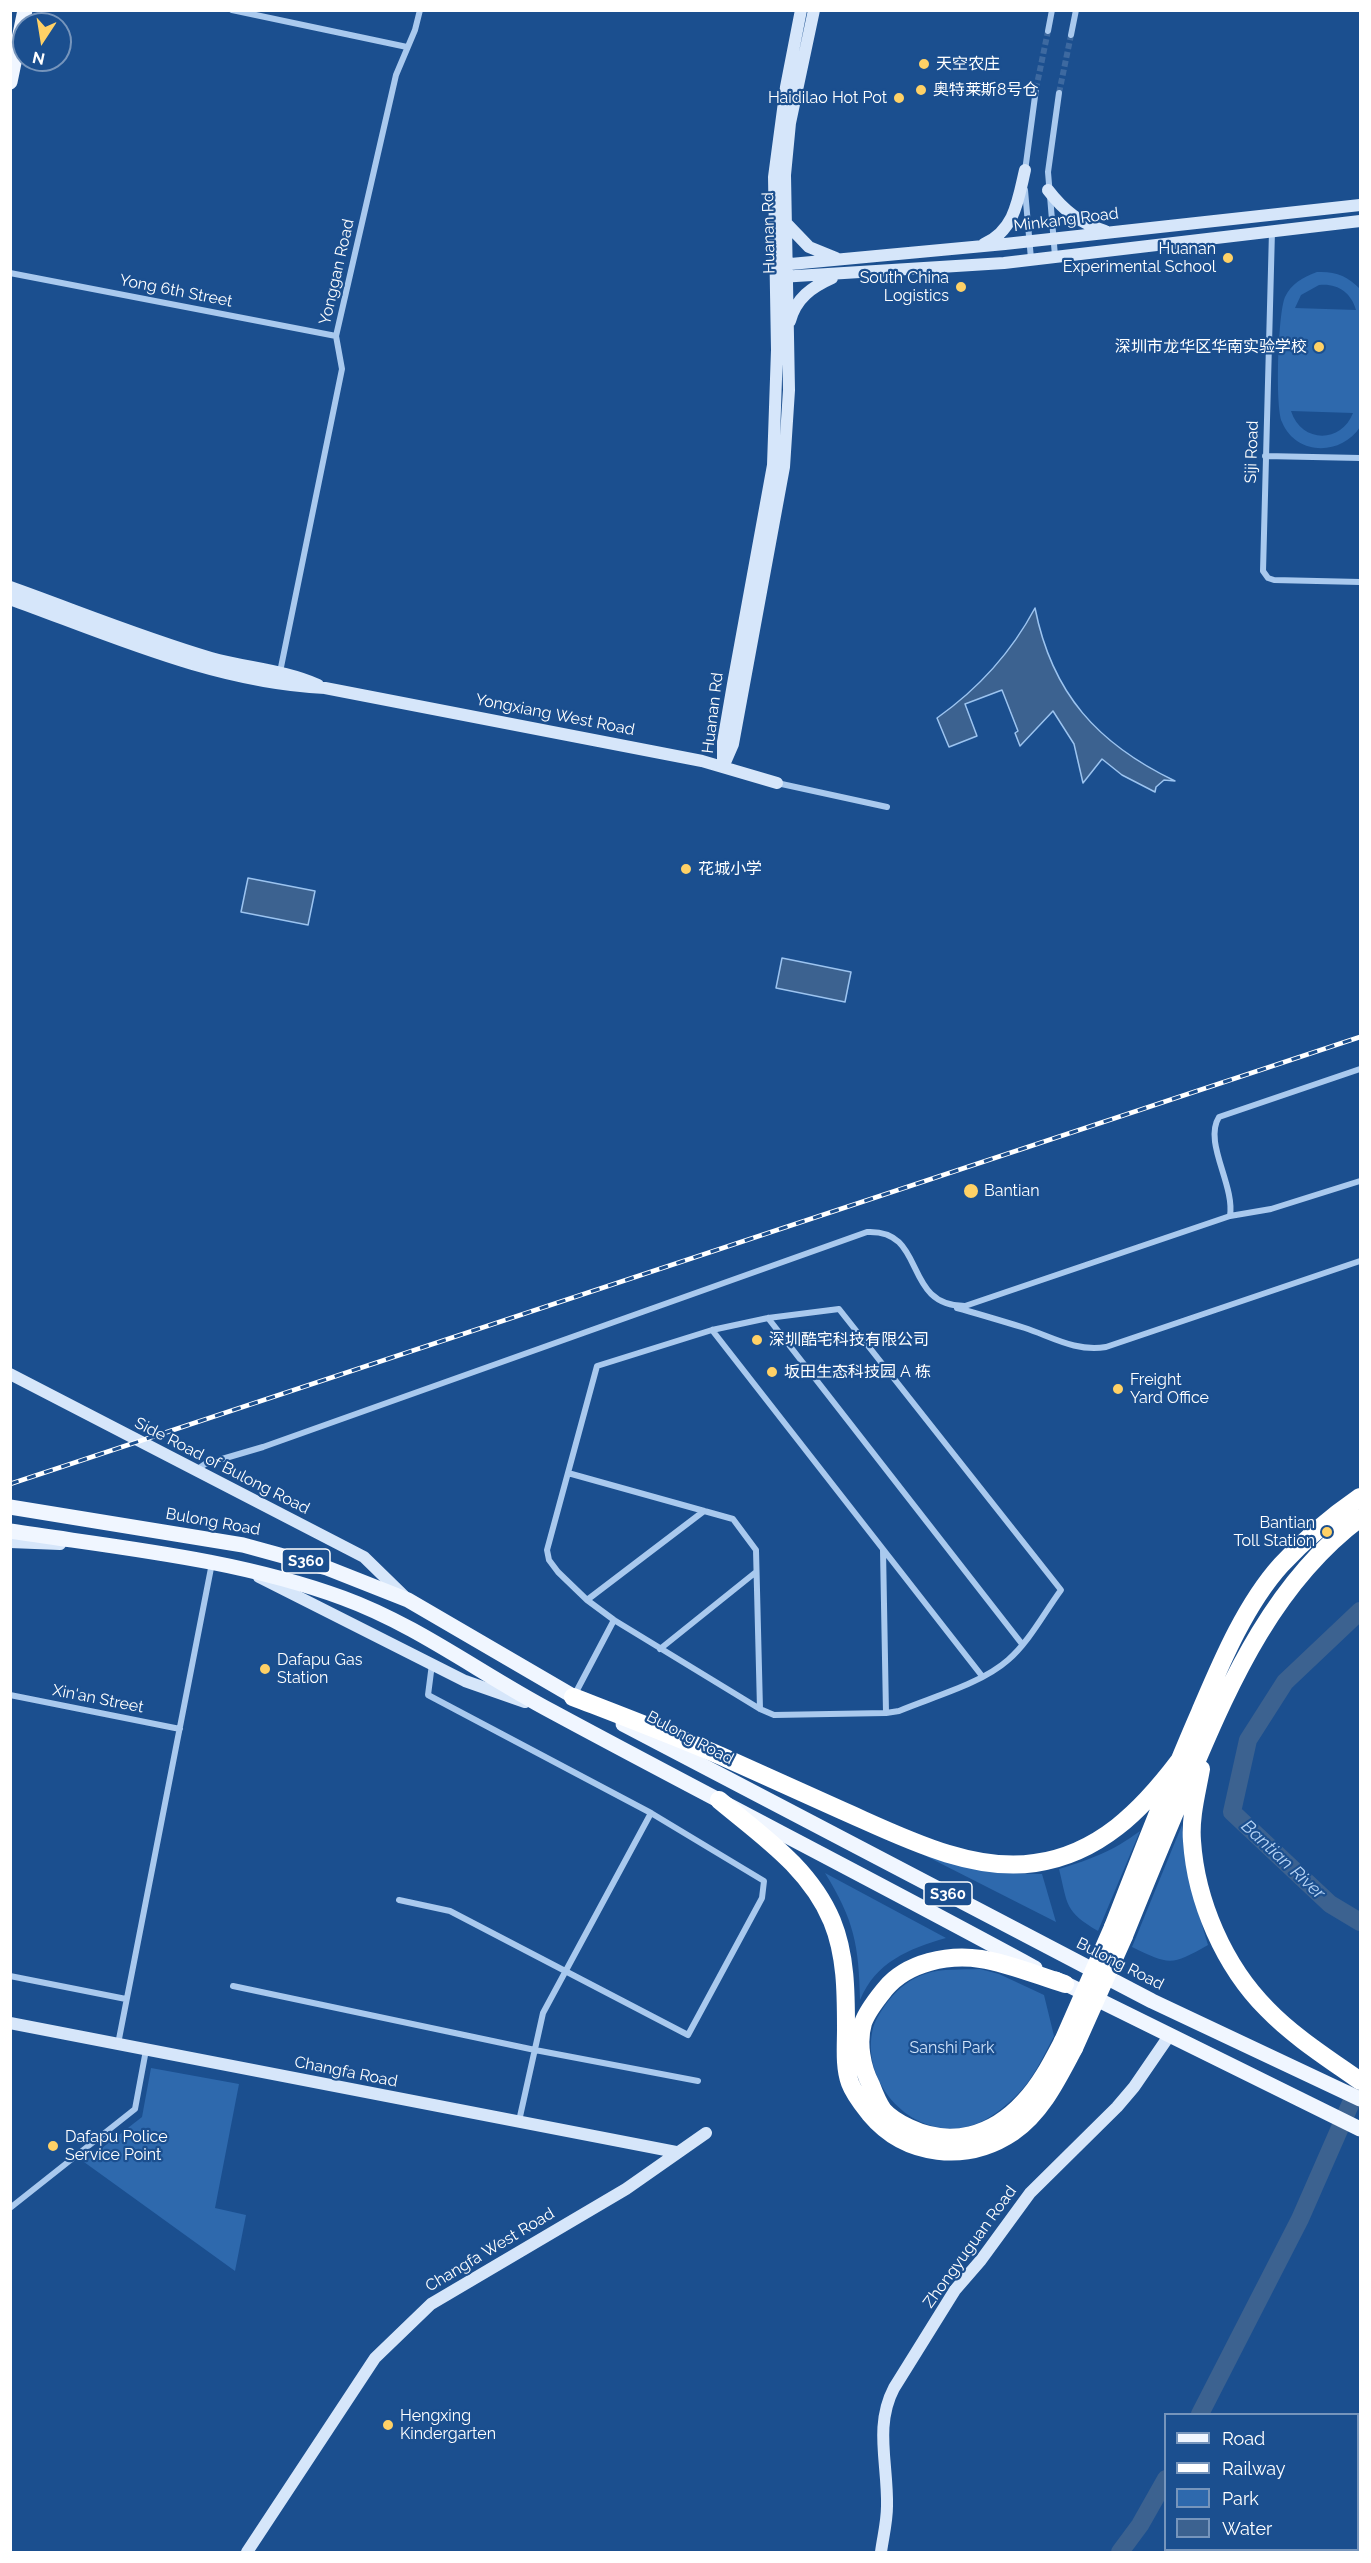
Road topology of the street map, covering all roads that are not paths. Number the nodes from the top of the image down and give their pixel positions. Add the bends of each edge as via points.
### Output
1 (25, 10) edge
2 (232, 10) edge
3 (420, 10) edge
4 (801, 10) edge
5 (814, 10) edge
6 (1052, 10) edge
7 (1076, 10) edge
8 (1048, 31) tunnel mouth
9 (1071, 35) tunnel mouth
10 (407, 47) junction
11 (10, 82) edge
12 (1036, 89) tunnel mouth
13 (1059, 93) tunnel mouth
14 (1025, 170) junction
15 (1048, 190) junction
16 (1360, 205) edge
17 (1321, 209) junction
18 (1360, 221) edge
19 (785, 222) junction
20 (1323, 226) junction
21 (1272, 231) junction
22 (1109, 232) junction
23 (1053, 238) junction
24 (1029, 241) junction
25 (975, 247) junction
26 (1055, 256) junction
27 (1031, 259) junction
28 (844, 260) junction
29 (781, 271) junction
30 (10, 273) edge
31 (838, 275) junction
32 (788, 328) junction
33 (336, 336) junction
34 (1265, 456) junction
35 (1360, 458) edge
36 (1360, 582) edge
37 (10, 587) edge
38 (10, 599) edge
39 (279, 679) junction
40 (723, 767) junction
41 (777, 783) joint
42 (887, 807) dead end
43 (1360, 1069) edge
44 (1360, 1181) edge
45 (1230, 1216) junction
46 (1360, 1262) edge
47 (950, 1306) junction
48 (768, 1318) junction
49 (712, 1330) junction
50 (10, 1374) edge
51 (195, 1471) junction
52 (568, 1473) junction
53 (1360, 1497) edge
54 (10, 1507) edge
55 (704, 1511) junction
56 (1360, 1518) edge
57 (10, 1531) edge
58 (10, 1542) edge
59 (88, 1543) junction
60 (883, 1550) junction
61 (212, 1563) junction
62 (239, 1567) junction
63 (756, 1572) junction
64 (408, 1600) junction
65 (587, 1600) junction
66 (614, 1620) junction
67 (1022, 1644) junction
68 (660, 1649) junction
69 (432, 1664) junction
70 (982, 1677) junction
71 (10, 1695) edge
72 (573, 1697) junction
73 (760, 1709) junction
74 (552, 1712) junction
75 (886, 1713) junction
76 (180, 1729) junction
77 (1205, 1739) junction
78 (1179, 1761) junction
79 (719, 1800) junction
80 (651, 1814) junction
81 (399, 1900) dead end
82 (1118, 1931) junction
83 (565, 1972) junction
84 (10, 1976) edge
85 (1065, 1984) junction
86 (233, 1986) dead end
87 (126, 1999) junction
88 (10, 2023) edge
89 (1169, 2036) junction
90 (117, 2044) junction
91 (1068, 2044) junction
92 (146, 2050) junction
93 (535, 2050) junction
94 (698, 2081) dead end
95 (1360, 2081) edge
96 (1360, 2099) edge
97 (519, 2122) junction
98 (1360, 2129) edge
99 (706, 2133) dead end
100 (676, 2152) junction
101 (10, 2208) edge
102 (247, 2553) edge
103 (881, 2553) edge

1 - 11 main road
2 - 10 street
3 - 10 street, Yonggan Road
4 - 29 main road, Huanan Rd via 777,149 773,202
5 - 19 main road, Huanan Rd via 790,123
6 - 8 street
7 - 9 street
10 - 33 street, Yonggan Road via 396,75
12 - 14 street
13 - 15 street
14 - 24 street
14 - 25 main road via 1009,224 994,239
15 - 22 main road via 1078,220
15 - 23 street
16 - 17 main road, Minkang Road
17 - 20 main road
17 - 22 main road, Minkang Road
18 - 20 main road
19 - 28 main road via 819,253
19 - 29 main road, Huanan Rd
20 - 21 main road
21 - 26 main road
21 - 34 street, Siji Road
22 - 23 main road, Minkang Road
23 - 24 main road, Minkang Road
23 - 26 street
24 - 25 main road, Minkang Road
24 - 27 street
25 - 28 main road, Minkang Road
26 - 27 main road
27 - 31 main road
28 - 29 main road, Minkang Road
29 - 31 main road
29 - 32 main road, Huanan Rd
29 - 40 main road, Huanan Rd via 773,465 723,742
30 - 33 street, Yong 6th Street
31 - 32 main road via 817,284 801,298
32 - 40 main road, Huanan Rd via 788,431 780,498 733,744
33 - 39 street, Yonggan Road via 342,369
34 - 35 street
34 - 36 street, Siji Road via 1265,575 1274,580
37 - 39 main road, Yongxiang West Road
38 - 39 main road, Yongxiang West Road via 205,668
39 - 40 main road, Yongxiang West Road
40 - 41 main road, Yongxiang West Road
41 - 42 street
43 - 45 street via 1219,1118 1213,1135 1232,1206
44 - 45 street via 1271,1209
45 - 47 street via 979,1302
46 - 47 street via 1093,1349
47 - 51 street via 936,1300 924,1287 908,1251 899,1242 889,1235 867,1232 263,1447 205,1464
48 - 49 street
48 - 67 street
48 - 67 street via 839,1309 1053,1581 1060,1590
49 - 52 street via 597,1366
49 - 60 street
50 - 51 main road, Side Road of Bulong Road
51 - 64 main road, Side Road of Bulong Road via 364,1557
52 - 55 street
52 - 65 street via 547,1550 558,1572
53 - 78 highway via 1327,1520 1280,1566 1231,1643
54 - 64 main road, Bulong Road / S360 via 243,1545 327,1568
55 - 63 street via 733,1519 756,1550
55 - 65 street
56 - 77 highway via 1336,1536 1296,1579 1265,1623 1239,1665
57 - 59 main road, S360
58 - 59 main road
59 - 61 main road, S360
60 - 70 street
60 - 75 street
61 - 62 main road, S360
61 - 76 street
62 - 69 main road
62 - 74 main road, S360 via 316,1588 397,1620
63 - 68 street
63 - 73 street
64 - 72 main road, Bulong Road / S360
65 - 66 street
66 - 68 street
66 - 72 street
67 - 70 street via 1006,1662
68 - 73 street
69 - 74 main road via 465,1681
69 - 80 street via 428,1695
70 - 75 street
71 - 76 street, Xin'an Street
72 - 78 highway via 693,1744 907,1840 981,1861 1034,1863 1087,1847 1132,1816
72 - 96 main road, Bulong Road / S360 via 1142,1996
73 - 75 street via 774,1715
74 - 79 main road, S360
76 - 87 street
77 - 82 highway
77 - 95 highway via 1191,1839 1196,1873 1218,1936 1232,1965 1268,2010
78 - 82 highway
79 - 85 main road, S360
79 - 91 highway via 800,1869 820,1897 832,1922 845,1978 850,2084 882,2129 909,2145 930,2149 958,2152 988,2146 1014,2131 1036,2111 1056,2081
80 - 83 street
80 - 83 street via 764,1881 762,1898 688,2036
81 - 83 street via 450,1911
82 - 91 highway, bridge
83 - 93 street via 543,2013
84 - 87 street
85 - 89 main road, S360
85 - 91 highway via 981,1959 925,1963 906,1971 874,2002 863,2024 861,2048 863,2071 883,2110 928,2137 954,2139 977,2135 1024,2103
86 - 93 street
87 - 90 street
88 - 90 main road, Changfa Road
89 - 98 main road, S360
89 - 103 main road, Zhongyuguan Road via 1117,2107 1023,2202 955,2290 894,2388 882,2424 887,2509
90 - 92 main road, Changfa Road
92 - 97 main road, Changfa Road
92 - 101 street via 135,2109
93 - 94 street
93 - 97 street
97 - 100 main road, Changfa Road
99 - 100 main road, Changfa West Road
100 - 102 main road, Changfa West Road via 626,2189 431,2304 375,2358

